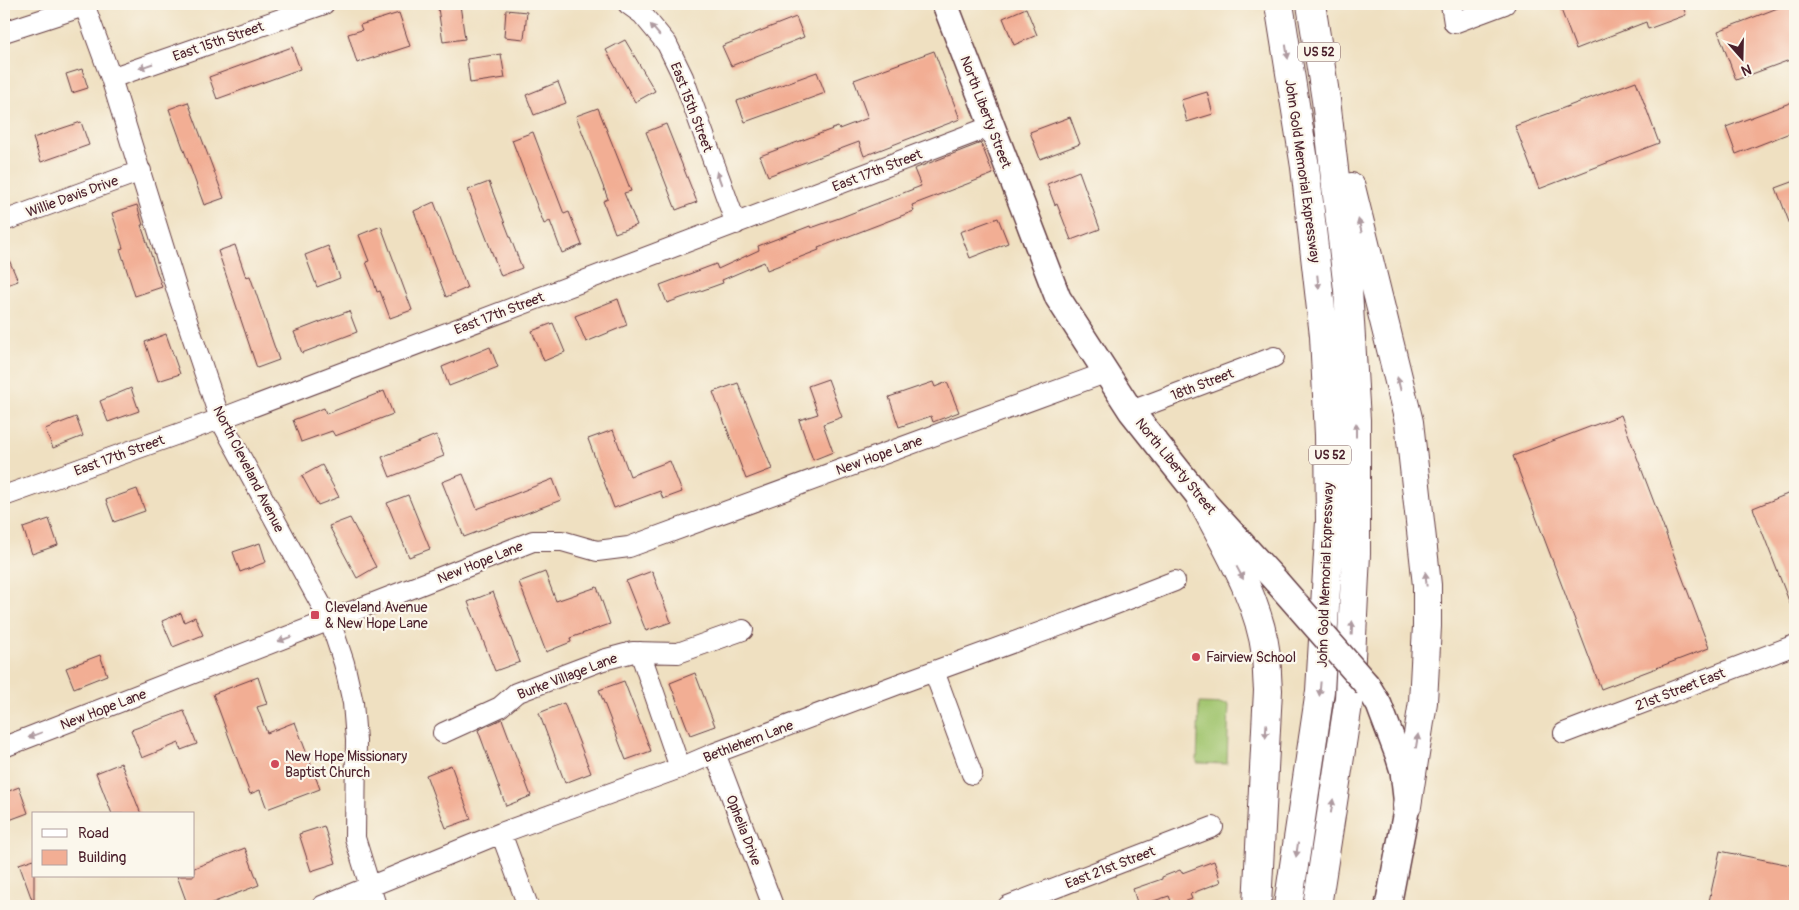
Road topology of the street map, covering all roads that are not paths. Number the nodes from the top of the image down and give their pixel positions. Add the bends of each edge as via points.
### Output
1 (324, 4) edge
2 (628, 4) edge
3 (1279, 4) edge
4 (1311, 4) edge
5 (1505, 4) edge
6 (84, 5) edge
7 (948, 5) edge
8 (1452, 13) edge
9 (4, 32) edge
10 (112, 78) junction
11 (1326, 100) junction
12 (992, 126) junction
13 (141, 171) junction
14 (4, 221) edge
15 (736, 224) junction
16 (1274, 357) dead end
17 (1105, 372) junction
18 (1131, 411) junction
19 (220, 419) junction
20 (4, 496) edge
21 (1201, 499) junction
22 (1175, 581) dead end
23 (330, 621) junction
24 (743, 630) dead end
25 (1795, 645) edge
26 (640, 652) junction
27 (934, 671) junction
28 (443, 733) dead end
29 (1564, 733) dead end
30 (4, 747) edge
31 (714, 753) junction
32 (680, 768) junction
33 (972, 774) dead end
34 (1407, 806) junction
35 (1213, 827) dead end
36 (501, 833) junction
37 (372, 897) edge
38 (322, 906) edge
39 (528, 906) edge
40 (772, 906) edge
41 (1008, 906) edge
42 (1257, 906) edge
43 (1288, 906) edge
44 (1317, 906) edge
45 (1388, 906) edge

1 -> 10 street, East 15th Street
15 -> 2 street, East 15th Street via 683,77 667,44 642,14
3 -> 43 highway, John Gold Memorial Expressway / US 52 via 1305,167 1324,336 1330,435 1330,520 1320,691
4 - 11 highway, John Gold Memorial Expressway / US 52
5 - 8 street
6 - 9 street
6 - 10 street, North Cleveland Avenue
7 - 12 main road, North Liberty Street
10 - 13 street, North Cleveland Avenue
34 -> 11 highway via 1423,702 1427,626 1427,586 1410,431 1340,144
44 -> 11 highway, John Gold Memorial Expressway / US 52 via 1349,698 1356,554 1356,420 1348,290
12 - 15 street, East 17th Street
12 - 17 main road, North Liberty Street via 1058,298
13 - 14 street, Willie Davis Drive
13 - 19 street, North Cleveland Avenue
15 - 19 street, East 17th Street
16 - 18 street, 18th Street
17 - 18 main road, North Liberty Street
17 - 23 street, New Hope Lane via 629,547 597,551 562,541 533,541
18 - 21 main road, North Liberty Street
19 - 20 street, East 17th Street
19 - 23 street, North Cleveland Avenue
21 - 34 main road, North Liberty Street, bridge via 1367,685 1379,705 1398,755
21 -> 42 highway via 1244,582 1266,654 1268,690
22 - 27 street, Bethlehem Lane
23 -> 30 street, New Hope Lane
23 - 37 street, North Cleveland Avenue via 353,703 355,838
24 - 26 street, Burke Village Lane via 678,653
25 - 29 street, 21st Street East
26 - 28 street, Burke Village Lane via 603,660 516,693 500,707
26 - 32 street
27 - 31 street, Bethlehem Lane
27 - 33 street
31 - 32 street, Bethlehem Lane
31 - 40 street, Ophelia Drive
32 - 36 street, Bethlehem Lane
34 - 45 main road, North Liberty Street
35 - 41 street, East 21st Street
36 - 37 street, Bethlehem Lane
36 - 39 street
37 - 38 street, Bethlehem Lane

